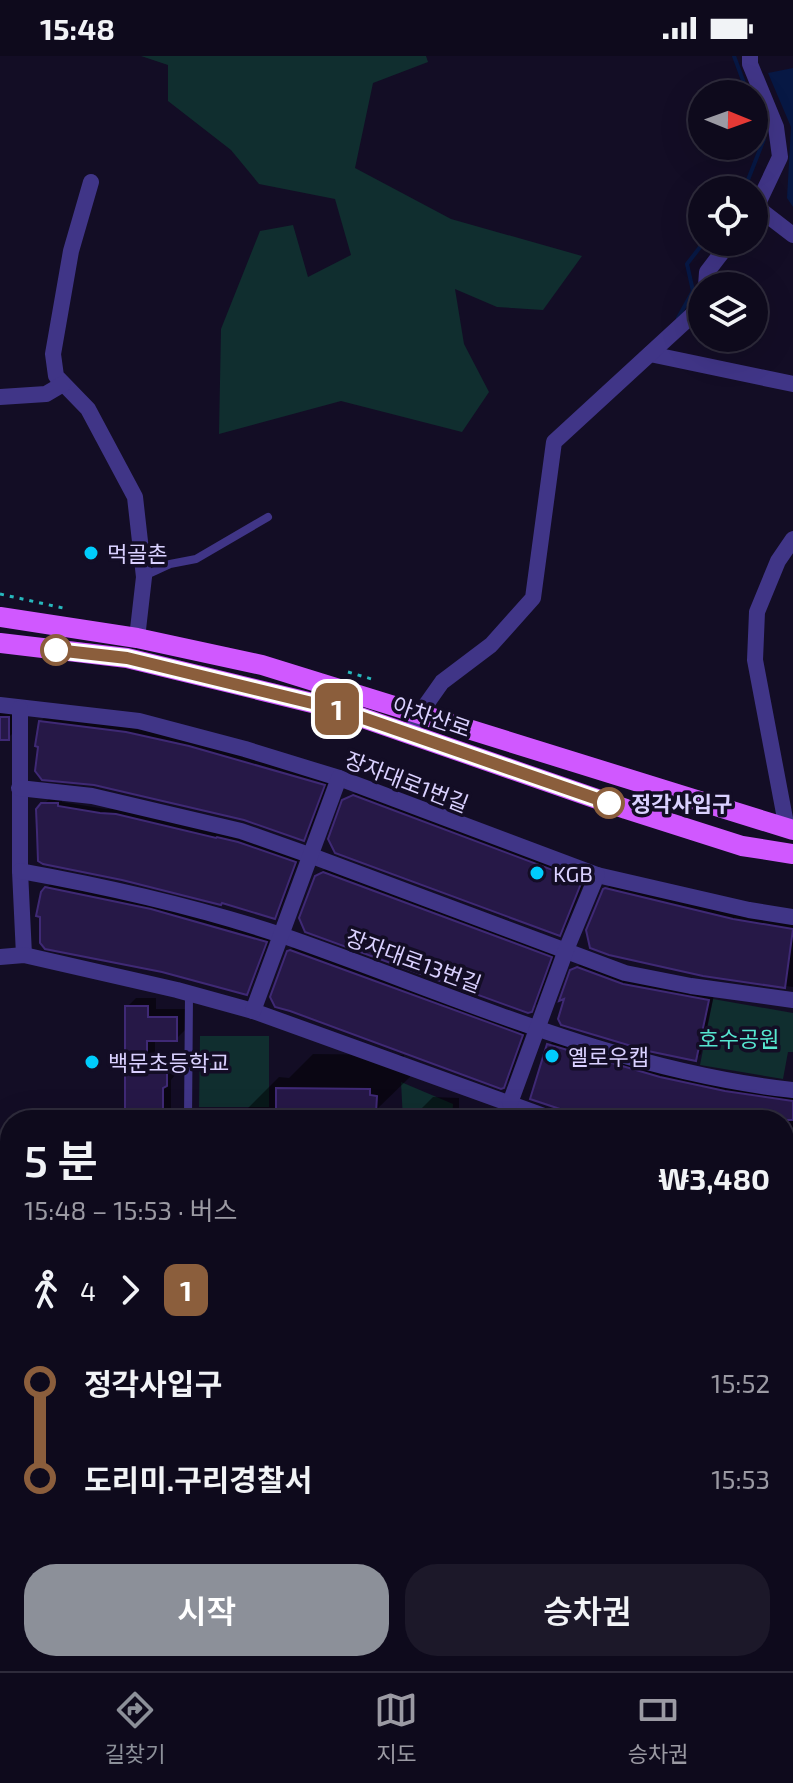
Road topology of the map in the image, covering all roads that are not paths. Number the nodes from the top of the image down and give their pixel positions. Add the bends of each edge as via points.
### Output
1 (750, 56) edge
2 (91, 182) dead end
3 (768, 184) edge
4 (768, 218) edge
5 (793, 235) edge
6 (719, 256) edge
7 (707, 272) edge
8 (688, 319) edge
9 (650, 354) junction
10 (63, 384) junction
11 (793, 384) edge
12 (0, 397) edge
13 (268, 517) dead end
14 (793, 539) edge
15 (144, 577) junction
16 (0, 617) edge
17 (137, 638) junction
18 (0, 643) edge
19 (0, 705) edge
20 (20, 708) junction
21 (419, 714) junction
22 (412, 734) junction
23 (339, 778) junction
24 (19, 788) junction
25 (790, 830) edge
26 (793, 854) edge
27 (312, 856) junction
28 (20, 871) junction
29 (597, 875) junction
30 (793, 917) edge
31 (281, 935) junction
32 (566, 950) junction
33 (24, 955) junction
34 (0, 957) edge
35 (189, 993) junction
36 (793, 1000) edge
37 (253, 1011) junction
38 (538, 1028) junction
39 (793, 1090) edge
40 (510, 1103) junction
41 (188, 1110) edge
42 (529, 1110) edge

1 - 3 street via 776,127 780,157
2 - 10 street via 56,332 53,354 56,376
4 - 5 street
6 - 7 street
8 - 9 street
9 - 11 street
9 - 21 street via 554,442 533,598 491,645 442,682
10 - 12 street via 46,394
10 - 15 street via 88,409 135,497
13 - 15 lane via 196,559
14 - 25 street via 757,612 755,660
15 - 17 street
16 - 17 main road, 아차산로
17 - 21 main road, 아차산로 via 262,665
18 - 22 main road, 아차산로 via 127,658 337,709
19 - 20 street, 장자대로1번길
20 - 23 street, 장자대로1번길 via 139,721
20 - 24 street
21 - 22 street
21 - 25 main road, 아차산로
22 - 26 main road, 아차산로 via 742,846
23 - 27 street
23 - 29 street, 장자대로1번길
24 - 27 street via 92,796 241,831
24 - 28 street
27 - 31 street
27 - 32 street
28 - 31 street, 장자대로13번길 via 190,908
28 - 33 street
29 - 30 street, 장자대로1번길
29 - 32 street
31 - 37 street
31 - 38 street, 장자대로13번길
32 - 36 street via 625,973
32 - 38 street
33 - 34 street
33 - 35 street
35 - 37 street
35 - 41 lane
37 - 40 street
38 - 39 street, 장자대로13번길 via 649,1063
38 - 40 street
40 - 42 street

